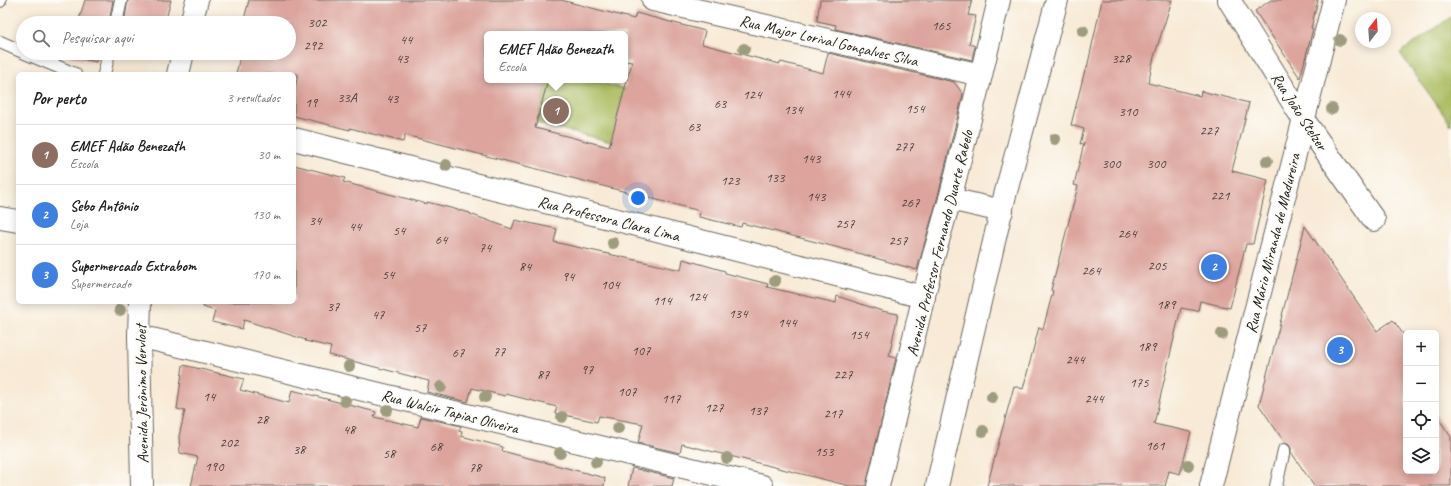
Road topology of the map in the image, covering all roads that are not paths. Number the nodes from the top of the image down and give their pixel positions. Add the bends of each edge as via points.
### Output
1 (121, 0) edge
2 (197, 0) edge
3 (653, 0) edge
4 (999, 0) edge
5 (1057, 0) edge
6 (1229, 0) edge
7 (1334, 0) edge
8 (118, 16) edge
9 (193, 16) edge
10 (0, 42) edge
11 (16, 49) edge
12 (41, 60) edge
13 (107, 60) edge
14 (181, 60) edge
15 (70, 72) edge
16 (104, 72) edge
17 (178, 72) edge
18 (981, 75) junction
19 (1303, 119) junction
20 (296, 140) edge
21 (950, 199) junction
22 (1002, 211) junction
23 (0, 218) edge
24 (1374, 220) dead end
25 (16, 221) edge
26 (924, 297) junction
27 (140, 304) edge
28 (139, 336) junction
29 (1284, 450) dead end
30 (142, 486) edge
31 (762, 486) edge
32 (878, 486) edge
33 (937, 486) edge
34 (1211, 486) edge
35 (1276, 486) edge

1 - 8 lane
2 - 9 street
3 - 18 street, Rua Major Lorival Gonçalves Silva
4 - 18 street, Avenida Professor Fernando Duarte Rabelo
5 - 22 street
6 - 19 street, Rua João Stelzer
7 - 19 street, Rua Mário Miranda de Madureira
10 - 11 lane
12 - 15 lane
13 - 16 lane
14 - 17 street
18 - 21 street, Avenida Professor Fernando Duarte Rabelo
19 - 24 street, Rua João Stelzer
19 - 34 street, Rua Mário Miranda de Madureira
20 - 26 street, Rua Professora Clara Lima
21 - 22 street
21 - 26 street, Avenida Professor Fernando Duarte Rabelo
22 - 33 street
23 - 25 street
26 - 32 street, Avenida Professor Fernando Duarte Rabelo
27 - 28 street, Avenida Jerônimo Vervloet
28 - 30 street, Avenida Jerônimo Vervloet
28 - 31 street, Rua Walcir Tapias Oliveira
29 - 35 lane

